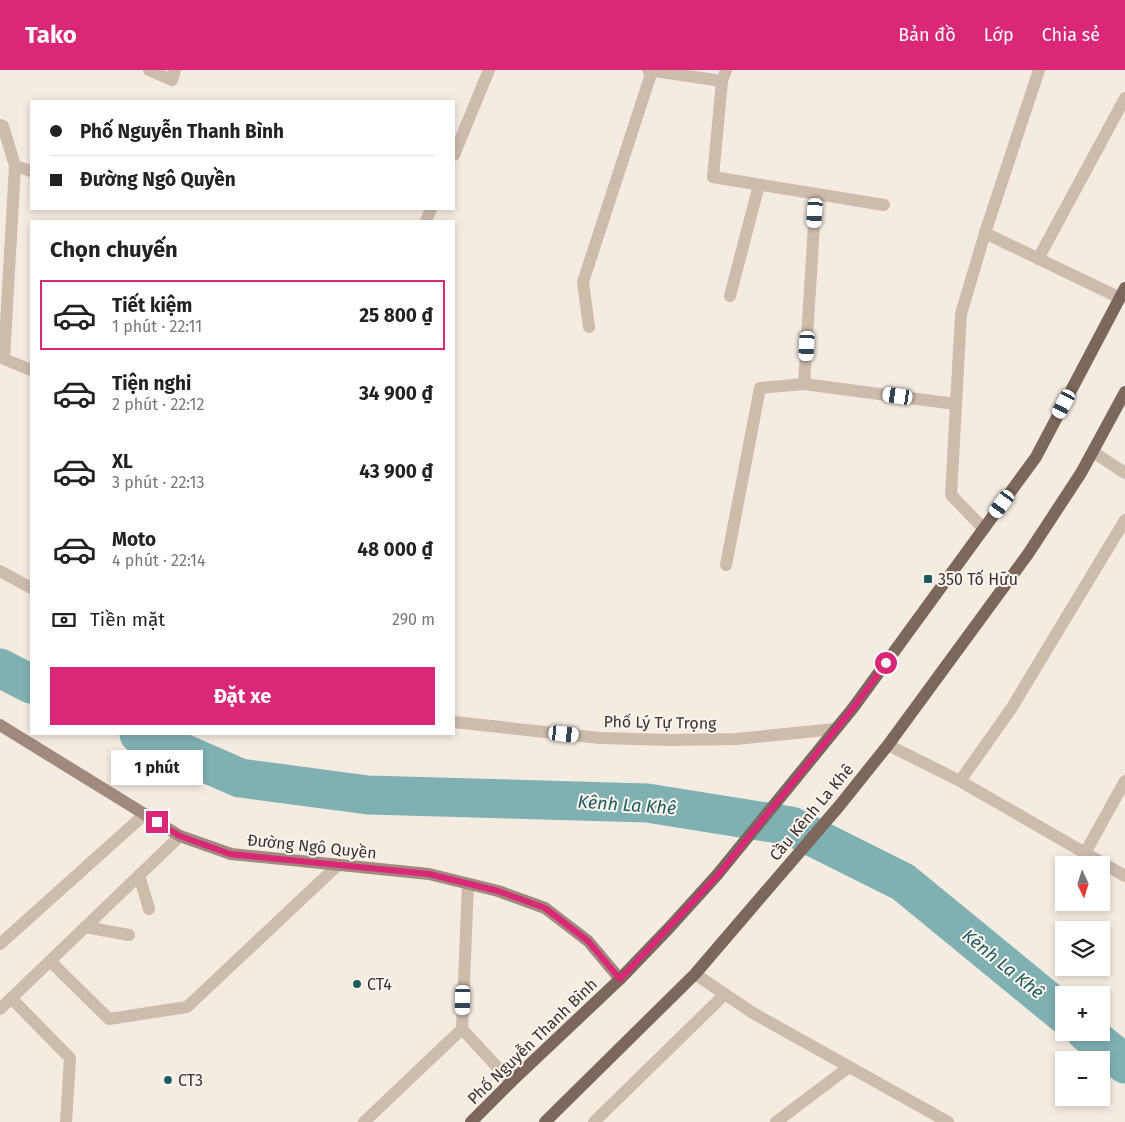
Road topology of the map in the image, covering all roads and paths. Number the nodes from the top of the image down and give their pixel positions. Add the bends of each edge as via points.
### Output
1 (148, 70) edge
2 (489, 70) edge
3 (650, 70) edge
4 (1039, 70) edge
5 (174, 75) edge
6 (724, 75) edge
7 (1125, 98) edge
8 (0, 125) edge
9 (455, 153) edge
10 (16, 166) junction
11 (30, 171) edge
12 (758, 185) junction
13 (816, 194) junction
14 (884, 205) dead end
15 (985, 233) junction
16 (1038, 258) junction
17 (1122, 293) edge
18 (730, 296) dead end
19 (588, 327) dead end
20 (30, 370) edge
21 (804, 384) junction
22 (1125, 392) edge
23 (955, 404) junction
24 (1093, 452) junction
25 (1125, 473) edge
26 (1125, 520) edge
27 (984, 529) junction
28 (726, 565) dead end
29 (0, 571) edge
30 (30, 587) edge
31 (455, 722) edge
32 (0, 725) edge
33 (835, 729) junction
34 (888, 745) junction
35 (960, 781) junction
36 (1125, 781) edge
37 (145, 814) junction
38 (180, 836) junction
39 (1085, 853) junction
40 (338, 865) junction
41 (718, 875) joint
42 (139, 876) junction
43 (1125, 876) edge
44 (468, 885) junction
45 (149, 909) dead end
46 (85, 927) junction
47 (129, 936) dead end
48 (0, 944) edge
49 (51, 962) junction
50 (694, 974) junction
51 (620, 979) junction
52 (725, 994) junction
53 (12, 998) junction
54 (0, 1009) edge
55 (462, 1029) junction
56 (849, 1067) junction
57 (511, 1082) junction
58 (66, 1122) edge
59 (364, 1122) edge
60 (471, 1122) edge
61 (546, 1122) edge
62 (594, 1122) edge
63 (776, 1122) edge
64 (948, 1122) edge

1 - 5 street
2 - 9 street
3 - 6 street
3 - 19 street via 583,282
4 - 15 street
6 - 12 street via 713,177
7 - 16 street
8 - 10 street
10 - 11 street
10 - 20 street via 4,359
12 - 13 street
12 - 18 street
13 - 14 street
13 - 21 street
15 - 16 street
15 - 23 street via 961,314
16 - 17 street
17 - 27 main road via 1036,458
21 - 23 street
21 - 28 street via 760,388
22 - 24 main road
23 - 27 street via 951,495
24 - 25 street
24 - 34 main road via 1082,474 1028,554
26 - 35 street via 1011,709
27 - 33 main road
29 - 30 street
31 - 33 street, Phố Lý Tự Trọng via 600,738 670,740 736,739
32 - 37 street, Đường Ngô Quyền
33 - 41 main road, Cầu Kênh La Khê
34 - 35 street
34 - 50 main road, Cầu Kênh La Khê
35 - 39 street
36 - 39 street
37 - 38 street, Đường Ngô Quyền
37 - 48 street
38 - 40 street, Đường Ngô Quyền via 230,854
38 - 42 street
39 - 43 street
40 - 44 street, Đường Ngô Quyền via 429,874
40 - 49 street via 187,1007 109,1019
41 - 51 main road, Phố Nguyễn Thanh Bình
42 - 45 street
42 - 46 street
44 - 51 street, Đường Ngô Quyền via 498,891 545,908 588,941
44 - 55 street
46 - 47 street
46 - 49 street
49 - 53 street
50 - 52 street
50 - 61 main road
51 - 57 main road, Phố Nguyễn Thanh Bình
52 - 56 street via 752,1013
52 - 62 street
53 - 54 street
53 - 58 street via 70,1058
55 - 57 street
55 - 59 street
56 - 63 street
56 - 64 street
57 - 60 main road, Phố Nguyễn Thanh Bình

